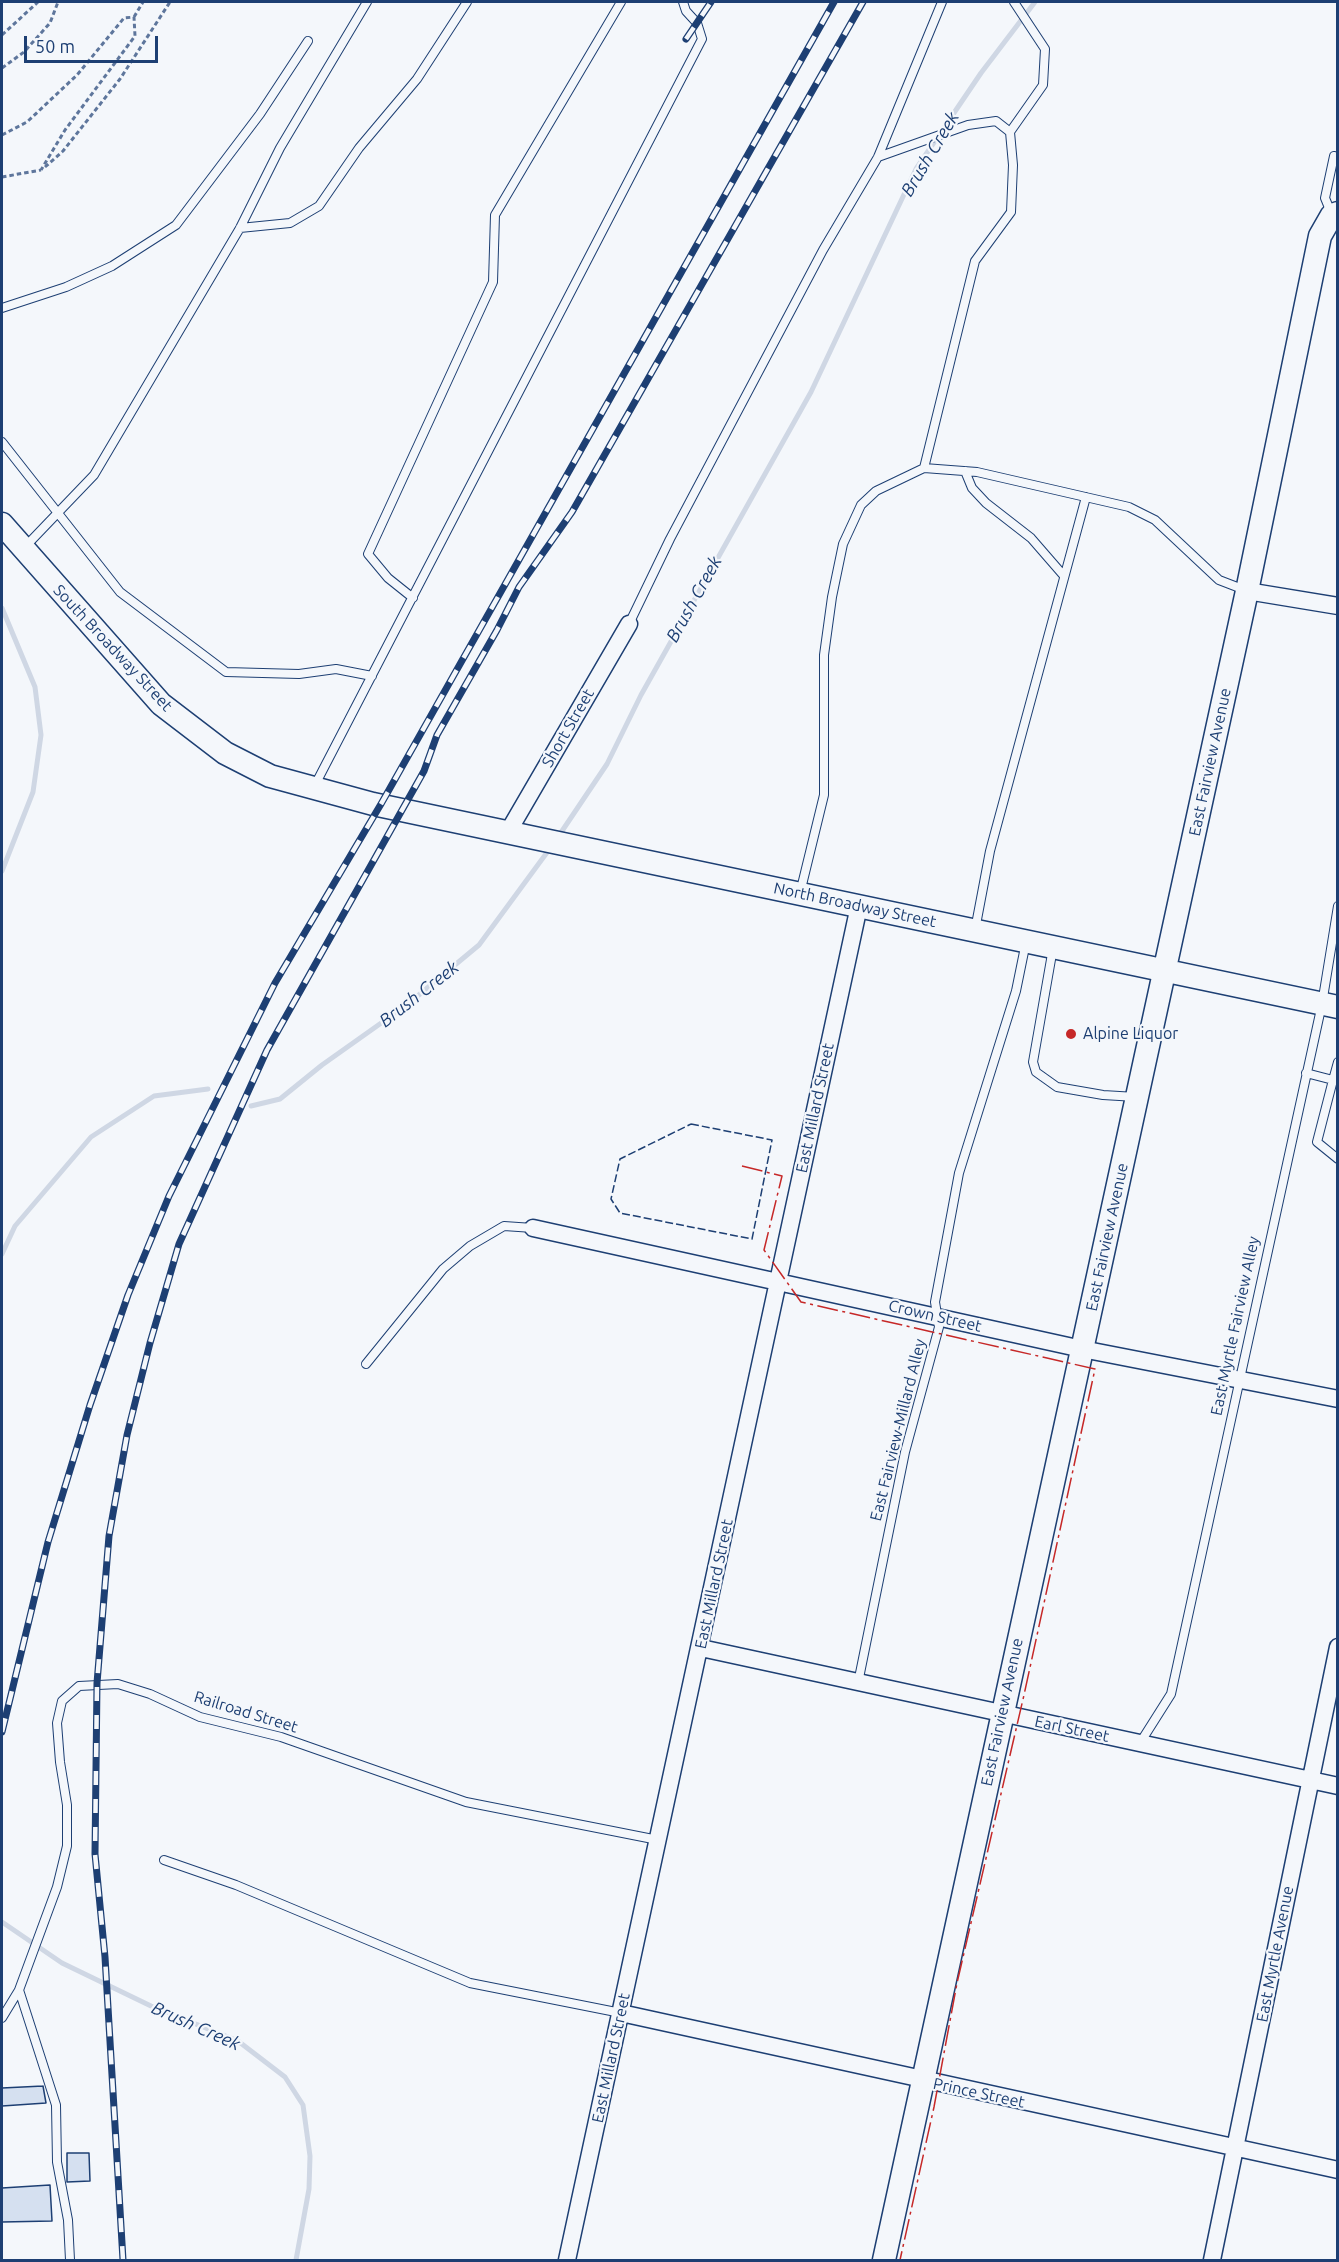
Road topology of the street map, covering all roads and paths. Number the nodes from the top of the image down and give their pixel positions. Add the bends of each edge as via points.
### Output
1 (38, 2) edge
2 (58, 2) edge
3 (143, 2) edge
4 (170, 2) edge
5 (367, 2) edge
6 (467, 2) edge
7 (621, 2) edge
8 (683, 2) edge
9 (942, 2) edge
10 (1014, 2) edge
11 (134, 17) junction
12 (2, 35) edge
13 (308, 41) dead end
14 (2, 68) edge
15 (1010, 132) junction
16 (2, 135) edge
17 (1334, 156) dead end
18 (878, 157) junction
19 (41, 171) junction
20 (2, 177) edge
21 (1335, 214) edge
22 (240, 228) junction
23 (2, 308) edge
24 (2, 441) edge
25 (924, 468) junction
26 (965, 471) junction
27 (1086, 497) junction
28 (58, 514) junction
29 (2, 524) edge
30 (23, 548) junction
31 (1064, 576) junction
32 (1247, 591) junction
33 (413, 598) junction
34 (1338, 606) edge
35 (629, 624) joint
36 (372, 676) junction
37 (313, 788) junction
38 (373, 804) joint
39 (518, 834) junction
40 (800, 893) junction
41 (859, 906) junction
42 (1338, 906) edge
43 (975, 931) junction
44 (1026, 941) junction
45 (1053, 947) junction
46 (1165, 971) junction
47 (1330, 1006) edge
48 (1338, 1062) edge
49 (1306, 1073) junction
50 (1335, 1080) edge
51 (1138, 1098) junction
52 (1338, 1159) edge
53 (533, 1228) joint
54 (777, 1281) junction
55 (939, 1317) junction
56 (1083, 1349) junction
57 (366, 1364) dead end
58 (1238, 1380) junction
59 (1338, 1399) edge
60 (1338, 1647) edge
61 (701, 1648) junction
62 (858, 1683) junction
63 (1001, 1714) junction
64 (1139, 1744) junction
65 (1309, 1780) junction
66 (1338, 1786) edge
67 (658, 1840) junction
68 (164, 1860) dead end
69 (19, 1990) junction
70 (621, 2013) junction
71 (2, 2018) edge
72 (922, 2081) junction
73 (1237, 2147) junction
74 (1338, 2170) edge
75 (70, 2260) edge
76 (567, 2260) edge
77 (884, 2260) edge
78 (1212, 2260) edge

1 - 12 path
2 - 14 path via 50,23 24,52
3 - 11 path
4 - 19 path via 120,79 63,151
5 - 22 lane via 280,148
6 - 22 lane via 417,80 359,148 319,206 290,223
7 - 33 lane via 495,215 493,282 368,554 388,578
8 - 33 lane via 702,39
9 - 18 lane
10 - 15 lane via 1045,49 1043,85
11 - 16 path via 124,18 77,75 27,122
11 - 19 path via 135,36 65,130
13 - 23 lane via 260,114 176,225 112,266 66,287
15 - 18 lane via 996,121 968,125
15 - 25 lane via 1011,212 975,261
17 - 21 lane via 1325,198
18 - 35 lane via 818,260
19 - 20 path
21 - 32 street, East Fairview Avenue via 1320,236
22 - 28 lane via 94,475
24 - 28 lane
25 - 26 lane
25 - 40 lane via 876,491 861,505 843,544 824,655 824,795
26 - 27 lane
26 - 31 lane via 972,488 986,503 1031,538
27 - 31 lane
27 - 32 lane via 1129,507 1155,520 1218,580
28 - 30 lane
28 - 36 lane via 120,592 226,672 299,674 336,669
29 - 30 street, South Broadway Street
30 - 37 street, South Broadway Street via 145,687 194,731 225,753 270,776
31 - 43 lane via 990,851
32 - 34 street
32 - 46 street, East Fairview Avenue
33 - 36 lane
35 - 39 street, Short Street
36 - 37 lane
37 - 38 street, South Broadway Street
38 - 39 street, North Broadway Street
39 - 40 street, North Broadway Street
40 - 41 street, North Broadway Street
41 - 43 street, North Broadway Street
41 - 54 street, East Millard Street
42 - 47 lane, East Myrtle Fairview Alley
43 - 44 street, North Broadway Street
44 - 45 street, North Broadway Street
44 - 55 lane, East Fairview-Millard Alley via 1016,991 959,1173 935,1302
45 - 46 street, North Broadway Street
45 - 51 lane via 1033,1062 1035,1072 1057,1087
46 - 47 street, North Broadway Street
46 - 51 street, East Fairview Avenue
47 - 49 lane, East Myrtle Fairview Alley
48 - 50 lane
49 - 50 lane
49 - 58 lane, East Myrtle Fairview Alley
50 - 52 lane via 1317,1142
51 - 56 street, East Fairview Avenue
53 - 54 street, Crown Street
53 - 57 lane via 504,1226 470,1246 437,1276
54 - 55 street, Crown Street
54 - 61 street, East Millard Street
55 - 56 street, Crown Street
55 - 62 lane, East Fairview-Millard Alley via 905,1452
56 - 58 street, Crown Street
56 - 63 street, East Fairview Avenue
58 - 59 street, Crown Street
58 - 64 lane, East Myrtle Fairview Alley via 1171,1694
60 - 65 street, East Myrtle Avenue
61 - 62 street, Earl Street
61 - 67 street, East Millard Street
62 - 63 street, Earl Street
63 - 64 street, Earl Street
63 - 72 street, East Fairview Avenue
64 - 65 street, Earl Street
65 - 66 street, Earl Street
65 - 73 street, East Myrtle Avenue
67 - 69 lane, Railroad Street via 466,1802 281,1737 200,1717 118,1684 79,1686 62,1701 57,1723 67,1804 67,1846 57,1887
67 - 70 street, East Millard Street
68 - 70 lane via 236,1885 470,1983
69 - 71 lane, Railroad Street
69 - 75 lane via 56,2105 57,2162 68,2220
70 - 72 street, Prince Street
70 - 76 street, East Millard Street
72 - 73 street, Prince Street
72 - 77 street, East Fairview Avenue
73 - 74 street, Prince Street
73 - 78 street, East Myrtle Avenue

